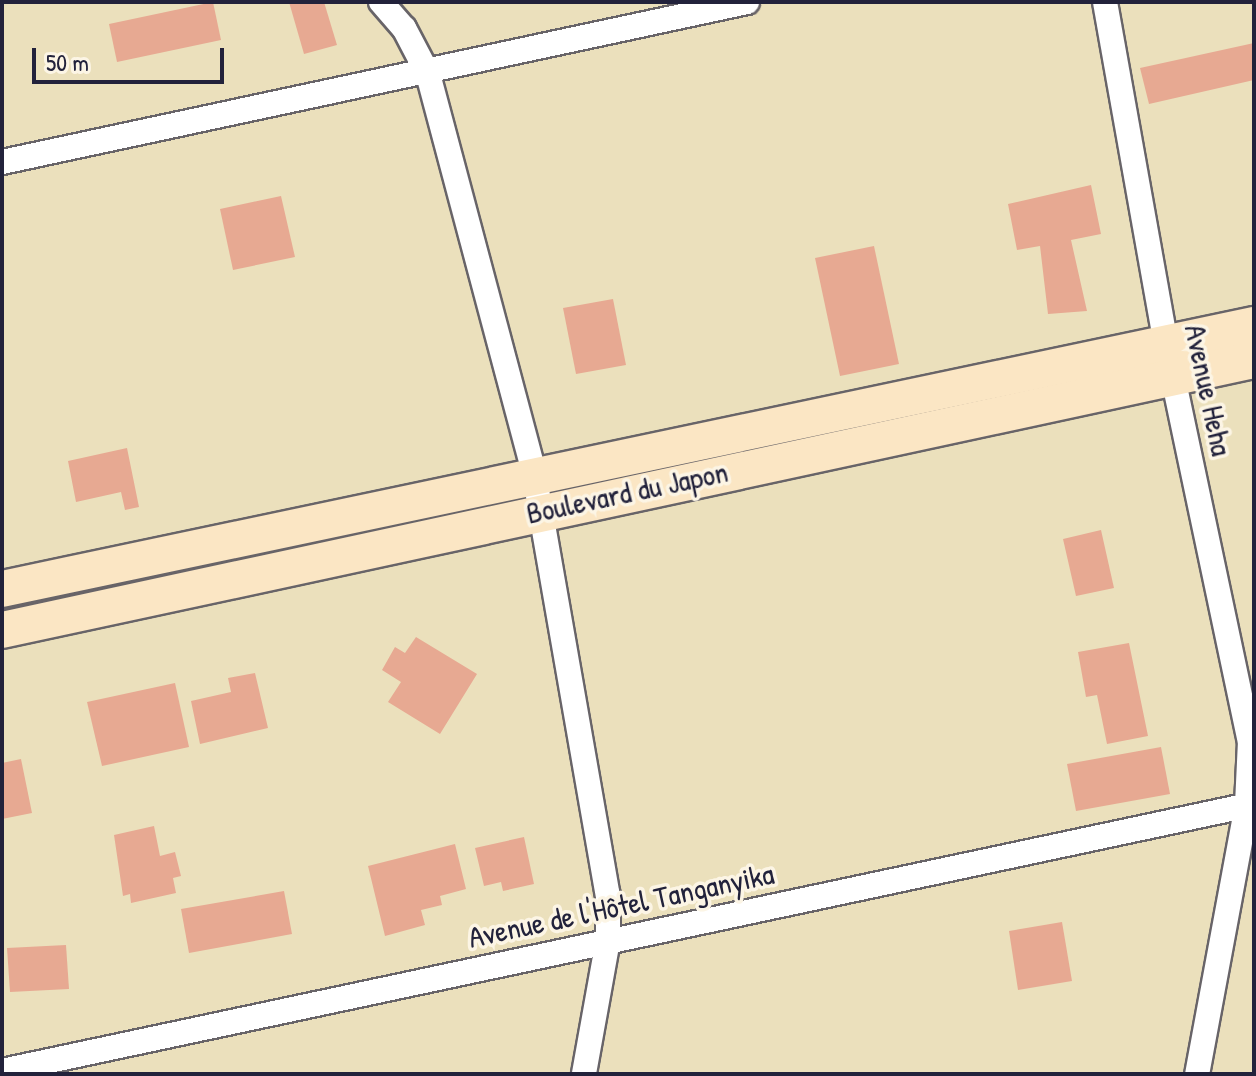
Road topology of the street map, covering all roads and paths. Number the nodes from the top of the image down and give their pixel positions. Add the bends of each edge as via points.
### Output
1 (381, 2) edge
2 (747, 2) edge
3 (1105, 2) edge
4 (428, 74) junction
5 (2, 162) edge
6 (1254, 325) edge
7 (1170, 360) junction
8 (1254, 360) edge
9 (534, 473) junction
10 (541, 510) junction
11 (12, 586) edge
12 (16, 626) edge
13 (1250, 805) edge
14 (608, 940) junction
15 (2, 1071) edge
16 (584, 1074) edge
17 (1197, 1074) edge

1 - 4 street via 404,28
2 - 4 street
3 - 7 street, Avenue Heha
4 - 5 street
4 - 9 street
6 - 7 main road, Boulevard du Japon
7 - 8 main road, Boulevard du Japon
7 - 9 main road, Boulevard du Japon
7 - 10 main road, Boulevard du Japon
7 - 13 street, Avenue Heha via 1250,741
9 - 10 street
9 - 11 main road, Boulevard du Japon
10 - 12 main road, Boulevard du Japon
10 - 14 street via 602,849
11 - 12 main road
13 - 14 street, Avenue de l'Hôtel Tanganyika
13 - 17 street, Avenue Heha
14 - 15 street, Avenue de l'Hôtel Tanganyika
14 - 16 street

